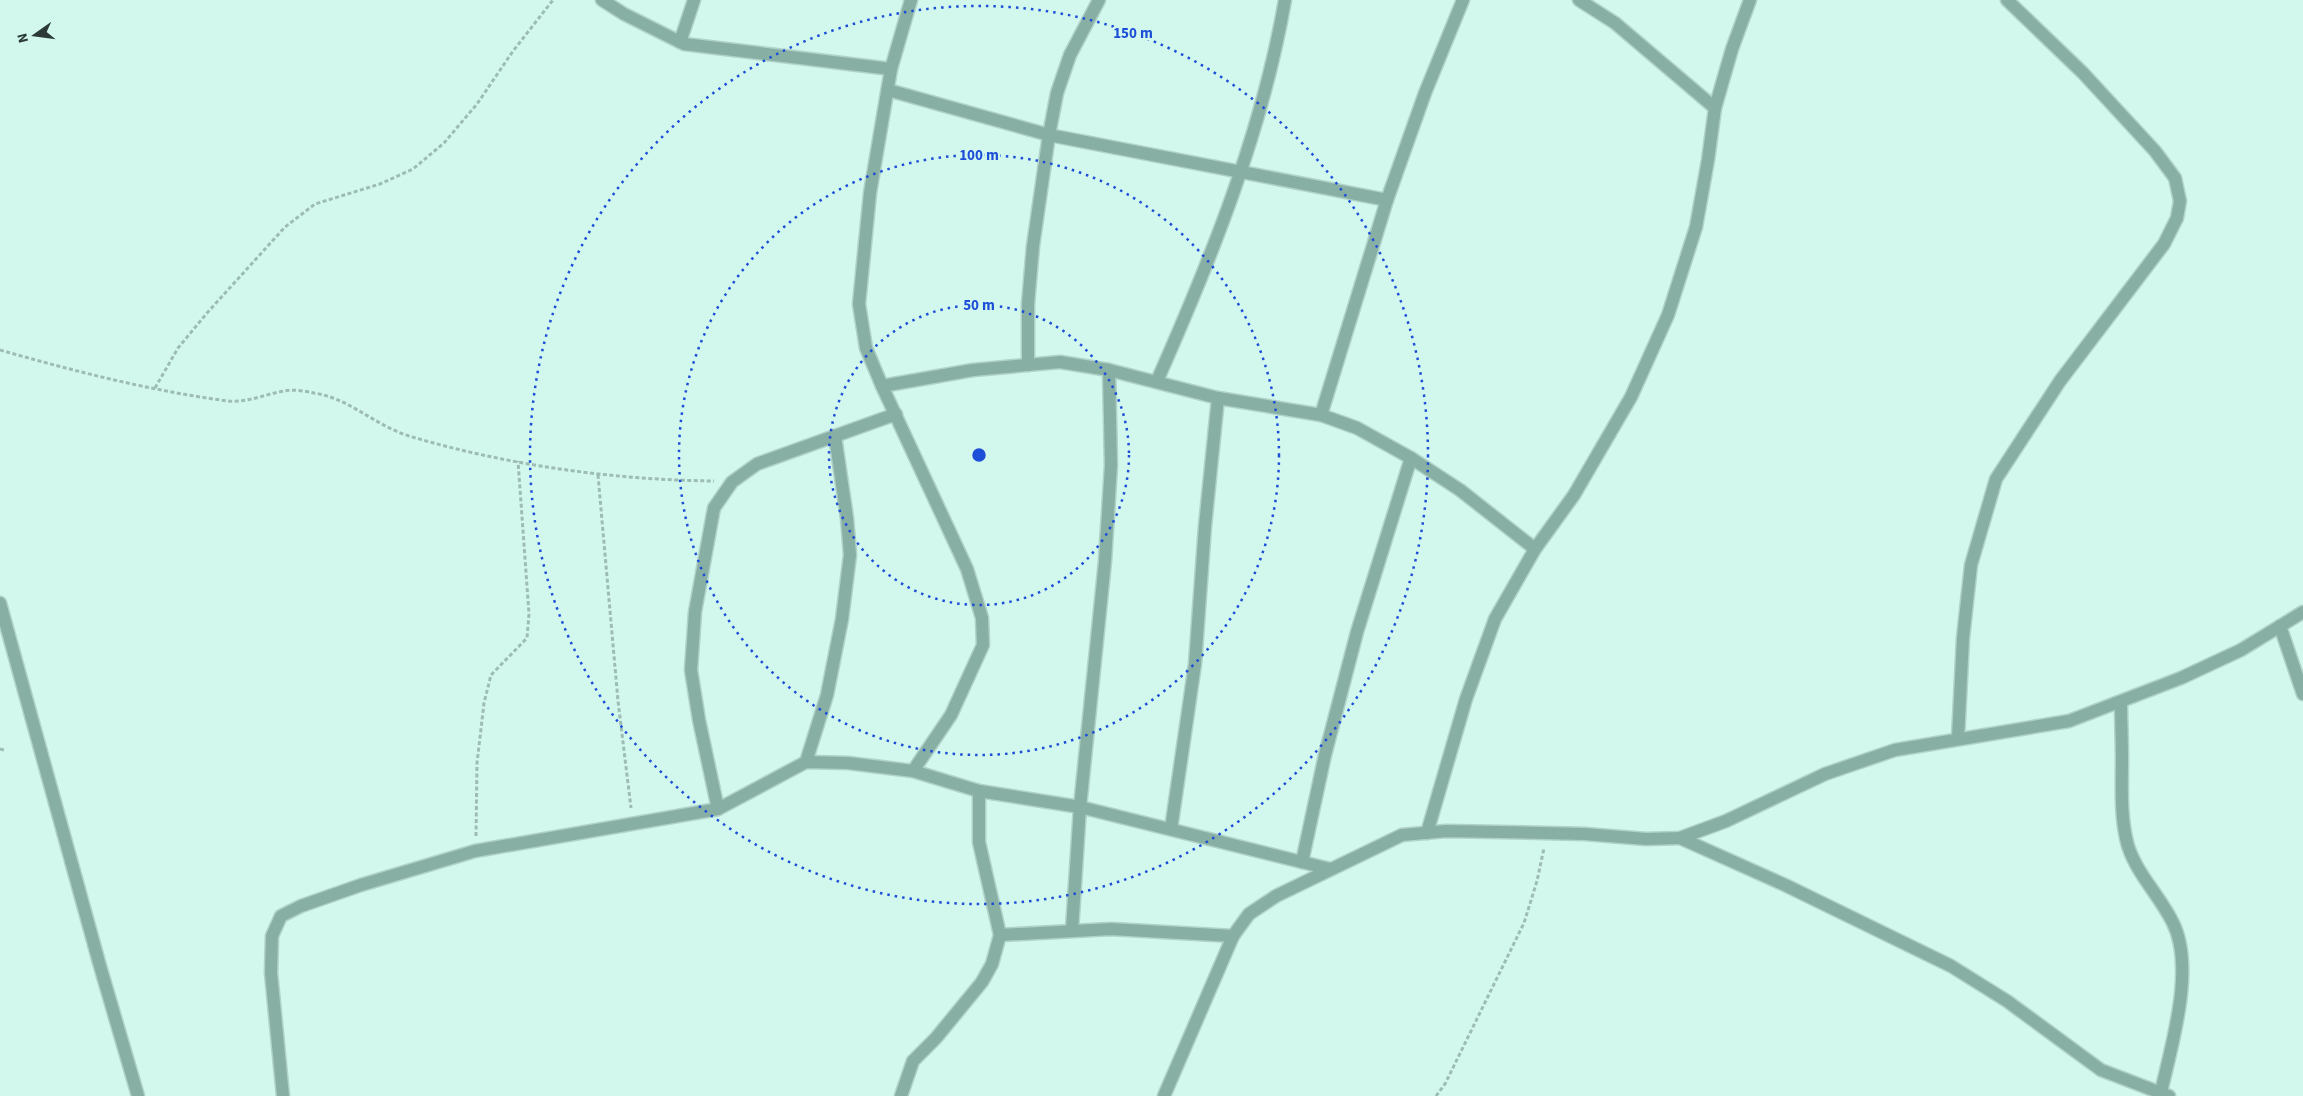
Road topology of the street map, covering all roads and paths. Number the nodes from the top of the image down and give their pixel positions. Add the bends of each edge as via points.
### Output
1 (553, 0) edge
2 (602, 0) edge
3 (694, 0) edge
4 (911, 0) edge
5 (1099, 0) edge
6 (1285, 0) edge
7 (1462, 0) edge
8 (1579, 0) edge
9 (1750, 0) edge
10 (2007, 0) edge
11 (680, 42) junction
12 (891, 69) junction
13 (888, 90) junction
14 (1715, 108) junction
15 (1049, 135) junction
16 (1241, 173) junction
17 (1387, 200) junction
18 (0, 350) edge
19 (1028, 365) junction
20 (1109, 370) junction
21 (1156, 381) junction
22 (882, 386) junction
23 (154, 388) junction
24 (1218, 398) junction
25 (896, 414) junction
26 (1321, 415) junction
27 (834, 436) junction
28 (1410, 458) junction
29 (518, 461) junction
30 (598, 475) junction
31 (732, 482) junction
32 (1535, 548) junction
33 (0, 603) edge
34 (2303, 612) edge
35 (2280, 626) junction
36 (2303, 694) edge
37 (2121, 702) junction
38 (1958, 738) junction
39 (806, 762) junction
40 (913, 771) junction
41 (979, 791) junction
42 (1080, 807) junction
43 (718, 809) junction
44 (633, 824) junction
45 (1171, 829) junction
46 (1427, 833) junction
47 (1547, 833) junction
48 (1680, 838) junction
49 (475, 851) junction
50 (1302, 862) junction
51 (1330, 869) junction
52 (1072, 930) junction
53 (1000, 935) junction
54 (1233, 936) junction
55 (2165, 1094) edge
56 (138, 1096) edge
57 (282, 1096) edge
58 (901, 1096) edge
59 (1164, 1096) edge
60 (1436, 1096) edge

1 - 23 path via 513,51 478,104 444,143 414,169 380,184 315,204 285,227 207,312 178,348
2 - 11 street
3 - 11 street
4 - 12 street
5 - 15 street via 1070,55 1057,93
6 - 16 street via 1276,51
7 - 17 street
8 - 14 street via 1615,23
9 - 14 street
10 - 38 street via 2084,73 2155,151 2175,178 2180,201 2177,218 2164,244 2060,381 1996,479 1971,564
11 - 12 street
12 - 13 street
13 - 15 street
13 - 22 street via 870,193 859,304 866,348
14 - 32 street via 1696,227 1668,315 1631,397 1574,495
15 - 16 street
15 - 19 street via 1033,246 1028,304
16 - 17 street
16 - 21 street via 1201,283
17 - 26 street
18 - 23 path
19 - 20 street via 1060,362
19 - 22 street via 973,370
20 - 21 street
20 - 42 street via 1111,465 1105,561
21 - 24 street
22 - 25 street
23 - 29 path via 231,401 253,400 286,390 313,392 334,397 390,430 433,443
24 - 26 street
24 - 45 street via 1194,664
25 - 27 street
25 - 40 street via 967,569 982,618 983,645 971,674 951,715
26 - 28 street via 1357,428
27 - 31 street via 757,464
27 - 39 street via 850,555 842,620 827,695
28 - 32 street via 1460,490
28 - 50 street via 1357,632
29 - 30 path
29 - 49 path via 528,630 527,638 490,676 476,763
30 - 31 path
30 - 44 path via 618,701
31 - 43 street via 714,508 695,612 691,670
32 - 46 street via 1495,619 1466,699
33 - 56 street
34 - 35 street
35 - 36 street
35 - 37 street via 2241,650
37 - 38 street via 2069,721
37 - 55 street via 2122,804 2128,846 2146,884 2172,920 2181,943 2183,971
38 - 48 street via 1896,750 1825,774 1726,821
39 - 40 street via 848,763
39 - 43 street
40 - 41 street
41 - 42 street
41 - 53 street via 979,842
42 - 45 street
42 - 52 street
43 - 44 street
44 - 49 street
45 - 50 street
46 - 47 street
46 - 51 street via 1402,835
47 - 48 street
47 - 60 path via 1524,923 1445,1084
48 - 55 street via 1951,966 2007,1001 2101,1070
49 - 57 street via 361,885 281,916 272,936 271,973
50 - 51 street
51 - 54 street via 1276,896 1249,914
52 - 53 street
52 - 54 street
53 - 58 street via 992,964 982,982 913,1062
54 - 59 street

